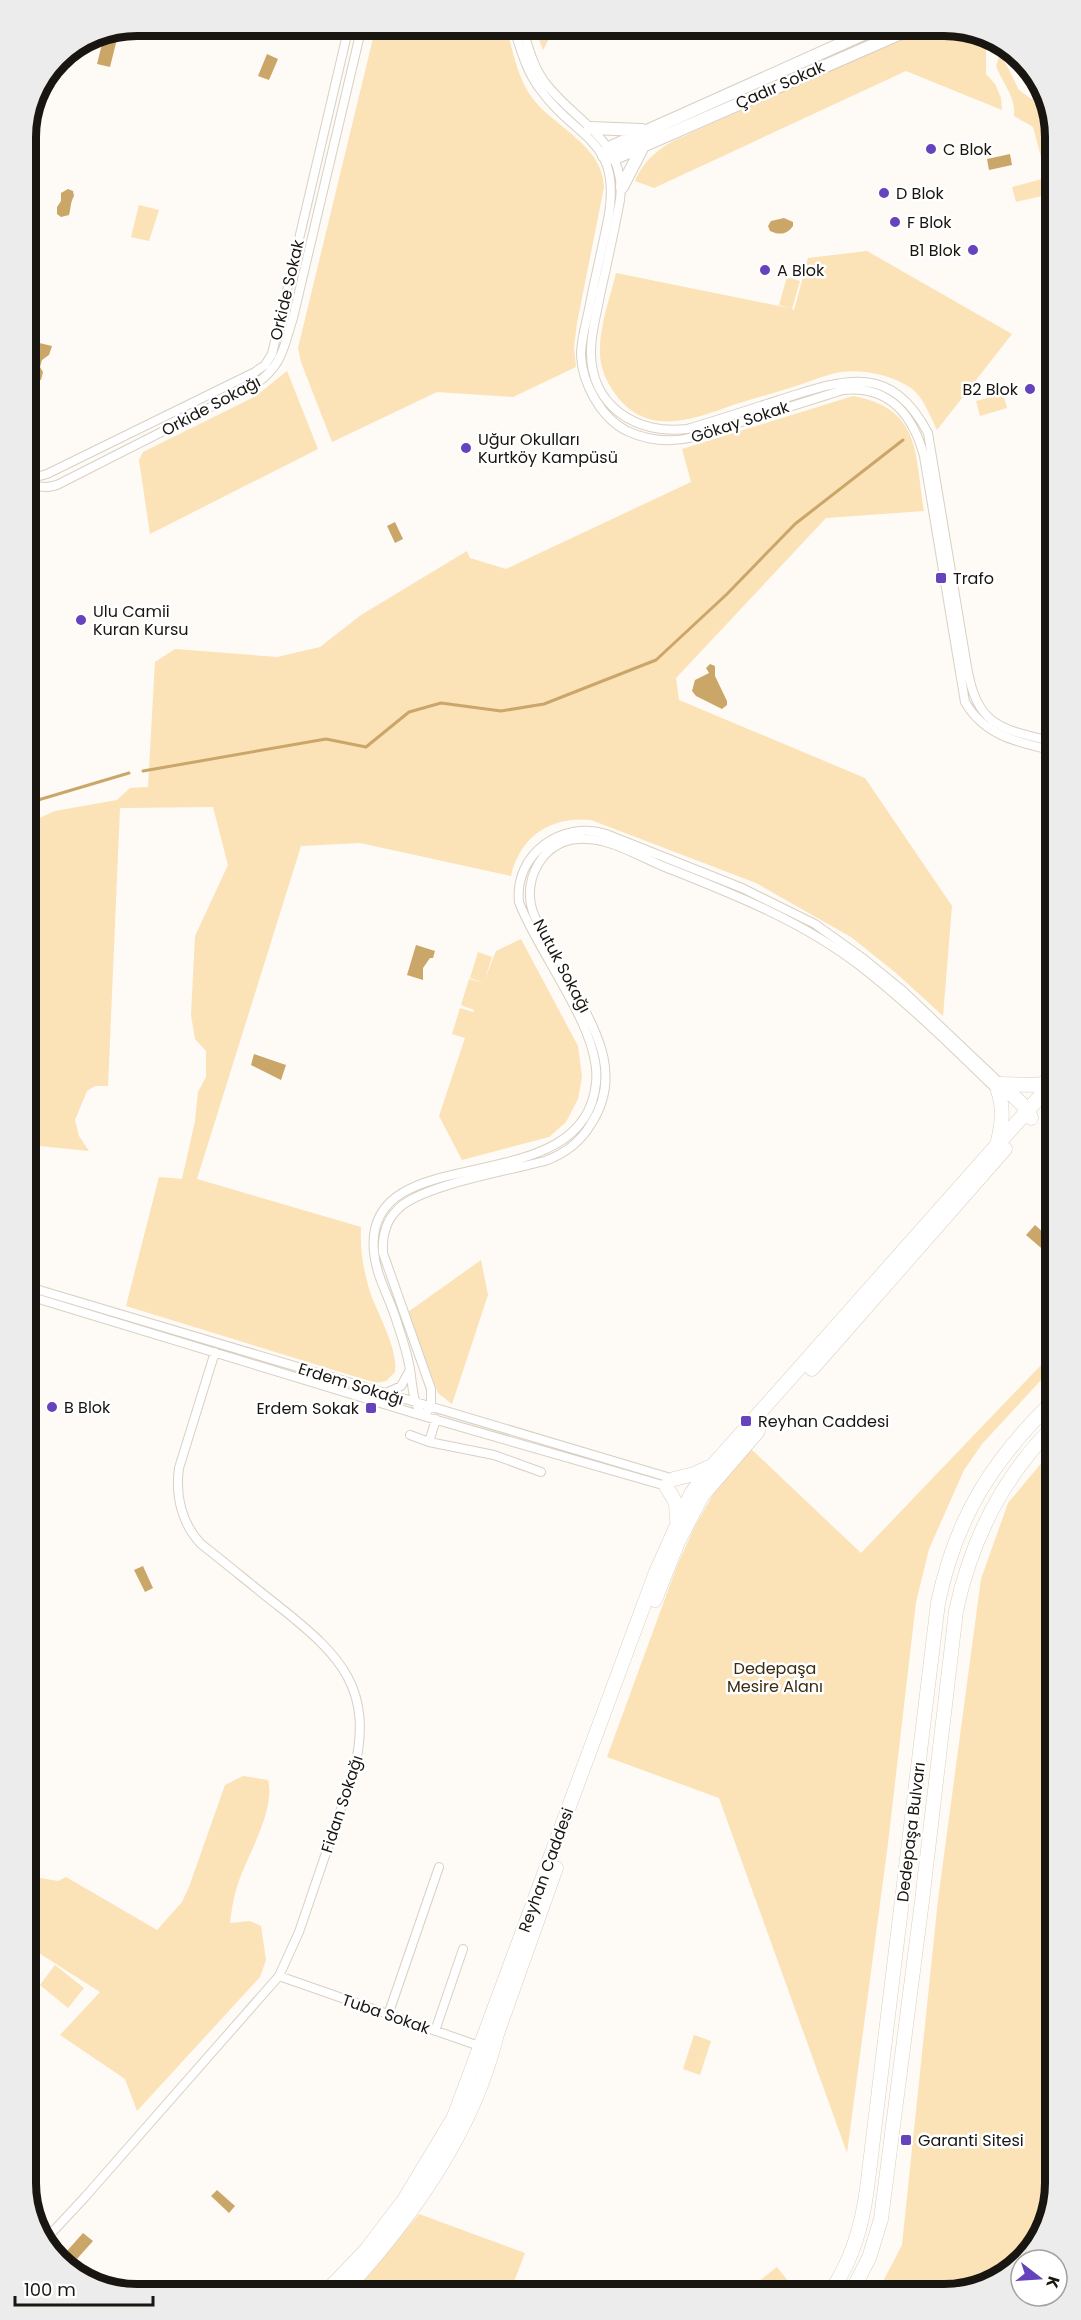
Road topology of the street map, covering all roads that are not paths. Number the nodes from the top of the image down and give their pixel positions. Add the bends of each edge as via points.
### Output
1 (347, 36) edge
2 (360, 36) edge
3 (517, 36) edge
4 (525, 36) edge
5 (860, 36) edge
6 (892, 36) edge
7 (717, 106) junction
8 (590, 128) junction
9 (649, 130) junction
10 (322, 137) junction
11 (335, 140) junction
12 (643, 146) junction
13 (609, 154) junction
14 (622, 187) junction
15 (36, 477) edge
16 (36, 486) edge
17 (950, 589) junction
18 (1045, 740) edge
19 (1045, 748) edge
20 (1045, 1084) edge
21 (999, 1088) junction
22 (1045, 1091) edge
23 (1045, 1100) edge
24 (1027, 1115) junction
25 (998, 1143) junction
26 (36, 1289) edge
27 (36, 1298) edge
28 (215, 1352) junction
29 (410, 1369) junction
30 (384, 1393) junction
31 (415, 1402) junction
32 (431, 1407) junction
33 (1045, 1409) edge
34 (423, 1416) junction
35 (436, 1419) junction
36 (410, 1435) dead end
37 (1045, 1436) edge
38 (429, 1442) junction
39 (719, 1459) junction
40 (541, 1472) dead end
41 (670, 1483) junction
42 (696, 1492) junction
43 (677, 1524) junction
44 (439, 1867) dead end
45 (463, 1949) dead end
46 (279, 1976) junction
47 (388, 2015) junction
48 (435, 2031) junction
49 (487, 2049) junction
50 (50, 2234) edge
51 (334, 2284) edge
52 (351, 2284) edge
53 (836, 2284) edge
54 (856, 2284) edge

1 - 10 street, Orkide Sokak
2 - 11 street, Orkide Sokağı
3 - 13 street, Gökay Sokak via 539,89
4 - 8 street, Gökay Sokak via 546,84
5 - 7 street, Çadır Sokak
6 - 7 street, Çadır Sokak
7 - 9 street, Çadır Sokak
7 - 12 street, Çadır Sokak
8 - 9 street
8 - 13 street, Gökay Sokak
9 - 13 street, Çadır Sokak
10 - 11 street
10 - 15 street, Orkide Sokak via 269,360 255,372
11 - 16 street, Orkide Sokağı via 293,318 281,358 273,370 256,384 57,485
12 - 13 street, Çadır Sokak
12 - 14 street
13 - 14 street, Gökay Sokak via 620,169
13 - 17 street, Gökay Sokak via 612,195 581,354 588,384 606,415 634,434 675,441 843,390 866,391 888,399 903,411 919,437
14 - 17 street, Gökay Sokak via 591,350 603,395 627,418 670,431 842,381 874,383 888,389 910,405 928,433
17 - 18 street, Gökay Sokak via 978,706 995,723
17 - 19 street, Gökay Sokak via 962,693 969,708 980,723 1003,737
20 - 21 main road
21 - 24 main road
21 - 25 main road via 1002,1120
21 - 29 street, Nutuk Sokağı via 902,990 815,924 742,888 606,834 575,831 552,839 527,864 519,902 588,1035 596,1062 595,1091 580,1123 550,1149 421,1183 386,1206 375,1231 374,1251
21 - 32 street, Nutuk Sokağı via 859,965 797,923 610,844 580,838 556,845 536,867 529,900 596,1030 606,1068 604,1093 590,1127 561,1154 419,1194 398,1208 390,1219 382,1243 385,1263 431,1389
22 - 24 main road, Reyhan Caddesi
23 - 24 main road
24 - 25 main road, Reyhan Caddesi
24 - 42 main road
25 - 39 main road, Reyhan Caddesi
26 - 30 street, Erdem Sokağı
27 - 28 street, Erdem Sokağı
28 - 34 street, Erdem Sokağı
28 - 46 street, Fidan Sokağı via 179,1468 177,1485 185,1520 201,1544 329,1650 351,1681 361,1724 354,1771 299,1932
29 - 30 street via 397,1390
29 - 31 street, Nutuk Sokağı
30 - 31 street, Erdem Sokağı
31 - 32 street, Erdem Sokağı
31 - 34 street, Nutuk Sokağı
32 - 34 street
32 - 41 street, Erdem Sokağı
33 - 53 main road, Dedepaşa Bulvarı via 1016,1439 984,1483 959,1530 943,1579 867,2189 854,2249
34 - 35 street, Erdem Sokağı
35 - 38 street
35 - 41 street, Erdem Sokağı
36 - 38 street
37 - 54 main road, Dedepaşa Bulvarı via 994,1504 961,1588 881,2219 869,2258
38 - 40 street via 494,1455
39 - 41 main road
39 - 42 main road, Reyhan Caddesi
41 - 42 main road
41 - 43 main road
42 - 43 main road, Reyhan Caddesi
42 - 49 main road, Reyhan Caddesi via 497,2034
43 - 49 main road, Reyhan Caddesi via 656,1572
44 - 47 street
45 - 48 street
46 - 47 street, Tuba Sokak
46 - 50 street, Fidan Sokağı
47 - 48 street, Tuba Sokak
48 - 49 street, Tuba Sokak
49 - 51 main road, Reyhan Caddesi via 454,2117 409,2191 366,2250
49 - 52 main road, Reyhan Caddesi via 462,2130 388,2241

